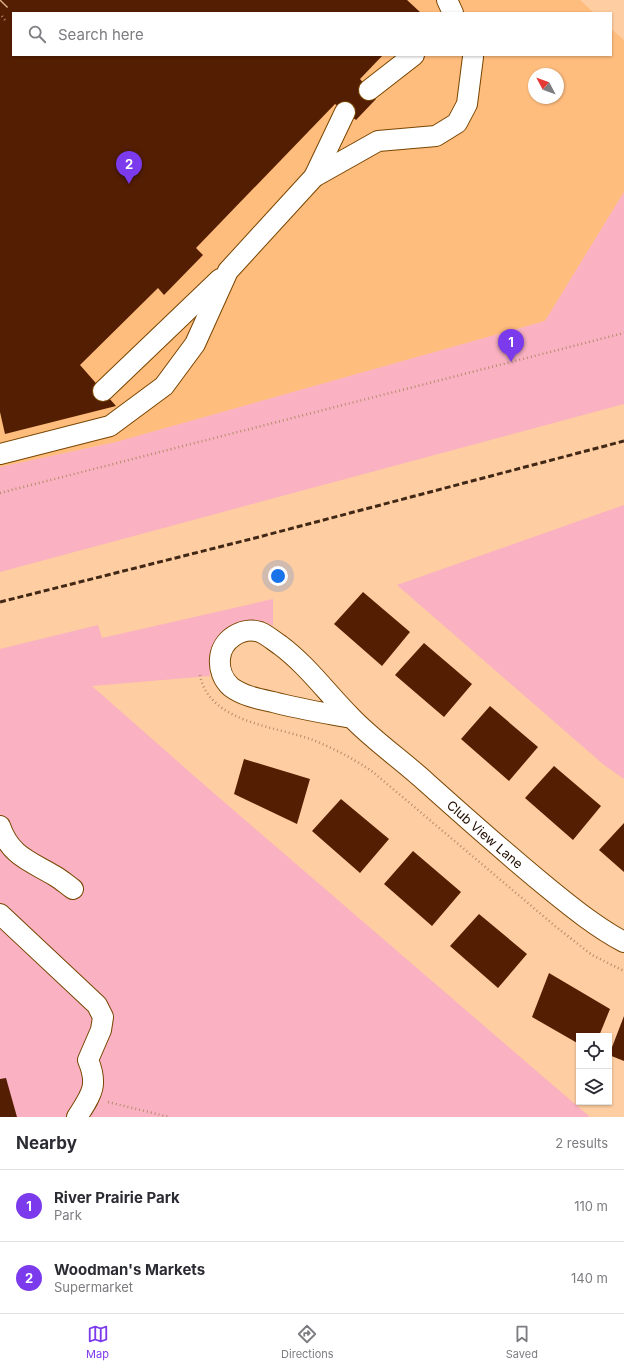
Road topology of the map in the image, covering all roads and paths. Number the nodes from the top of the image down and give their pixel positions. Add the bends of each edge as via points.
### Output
1 (447, 0) edge
2 (453, 12) edge
3 (2, 16) dead end
4 (5, 20) dead end
5 (413, 56) edge
6 (472, 56) edge
7 (369, 90) dead end
8 (345, 112) dead end
9 (314, 177) junction
10 (228, 271) junction
11 (624, 333) edge
12 (103, 391) dead end
13 (0, 454) edge
14 (0, 493) edge
15 (200, 674) dead end
16 (352, 718) junction
17 (0, 826) edge
18 (73, 889) dead end
19 (0, 914) edge
20 (624, 942) edge
21 (624, 971) edge
22 (90, 1097) junction
23 (77, 1117) edge
24 (169, 1117) edge

1 - 2 street
3 - 4 path
5 - 7 street
6 - 9 street via 467,104 457,123 436,136 378,141
8 - 9 street
9 - 10 street
10 - 12 street
10 - 13 street via 195,344 164,386 110,426
11 - 14 path
15 - 21 path via 202,686 214,702 236,717 313,740 353,758 373,772 555,926 592,955
16 - 16 street, Club View Lane via 292,654 268,637 258,632 244,631 231,637 224,646 220,670 232,687 259,699
16 - 20 street, Club View Lane via 521,866 605,932
17 - 18 street via 8,844 16,853
19 - 22 street via 97,1005 103,1017 101,1030 88,1060 94,1084
22 - 23 street
22 - 24 path

